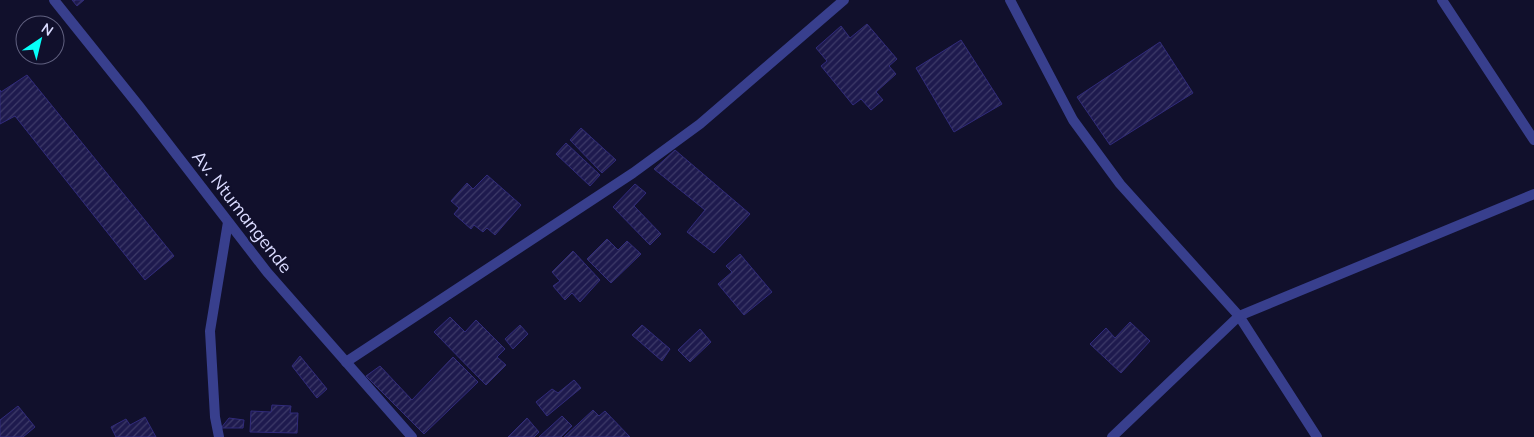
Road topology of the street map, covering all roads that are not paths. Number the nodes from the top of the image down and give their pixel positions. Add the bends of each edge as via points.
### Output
1 (54, 0) edge
2 (844, 0) edge
3 (1010, 0) edge
4 (1442, 0) edge
5 (1534, 140) edge
6 (1534, 194) edge
7 (228, 222) junction
8 (1239, 316) junction
9 (346, 362) junction
10 (219, 437) edge
11 (412, 437) edge
12 (1112, 437) edge
13 (1317, 437) edge

1 - 7 street, Av. Ntumangende
2 - 9 street via 700,124
3 - 8 street via 1073,120 1120,184
4 - 5 street
6 - 8 street
7 - 9 street, Av. Ntumangende
7 - 10 street via 210,331
8 - 12 street
8 - 13 street
9 - 11 street, Av. Ntumangende

